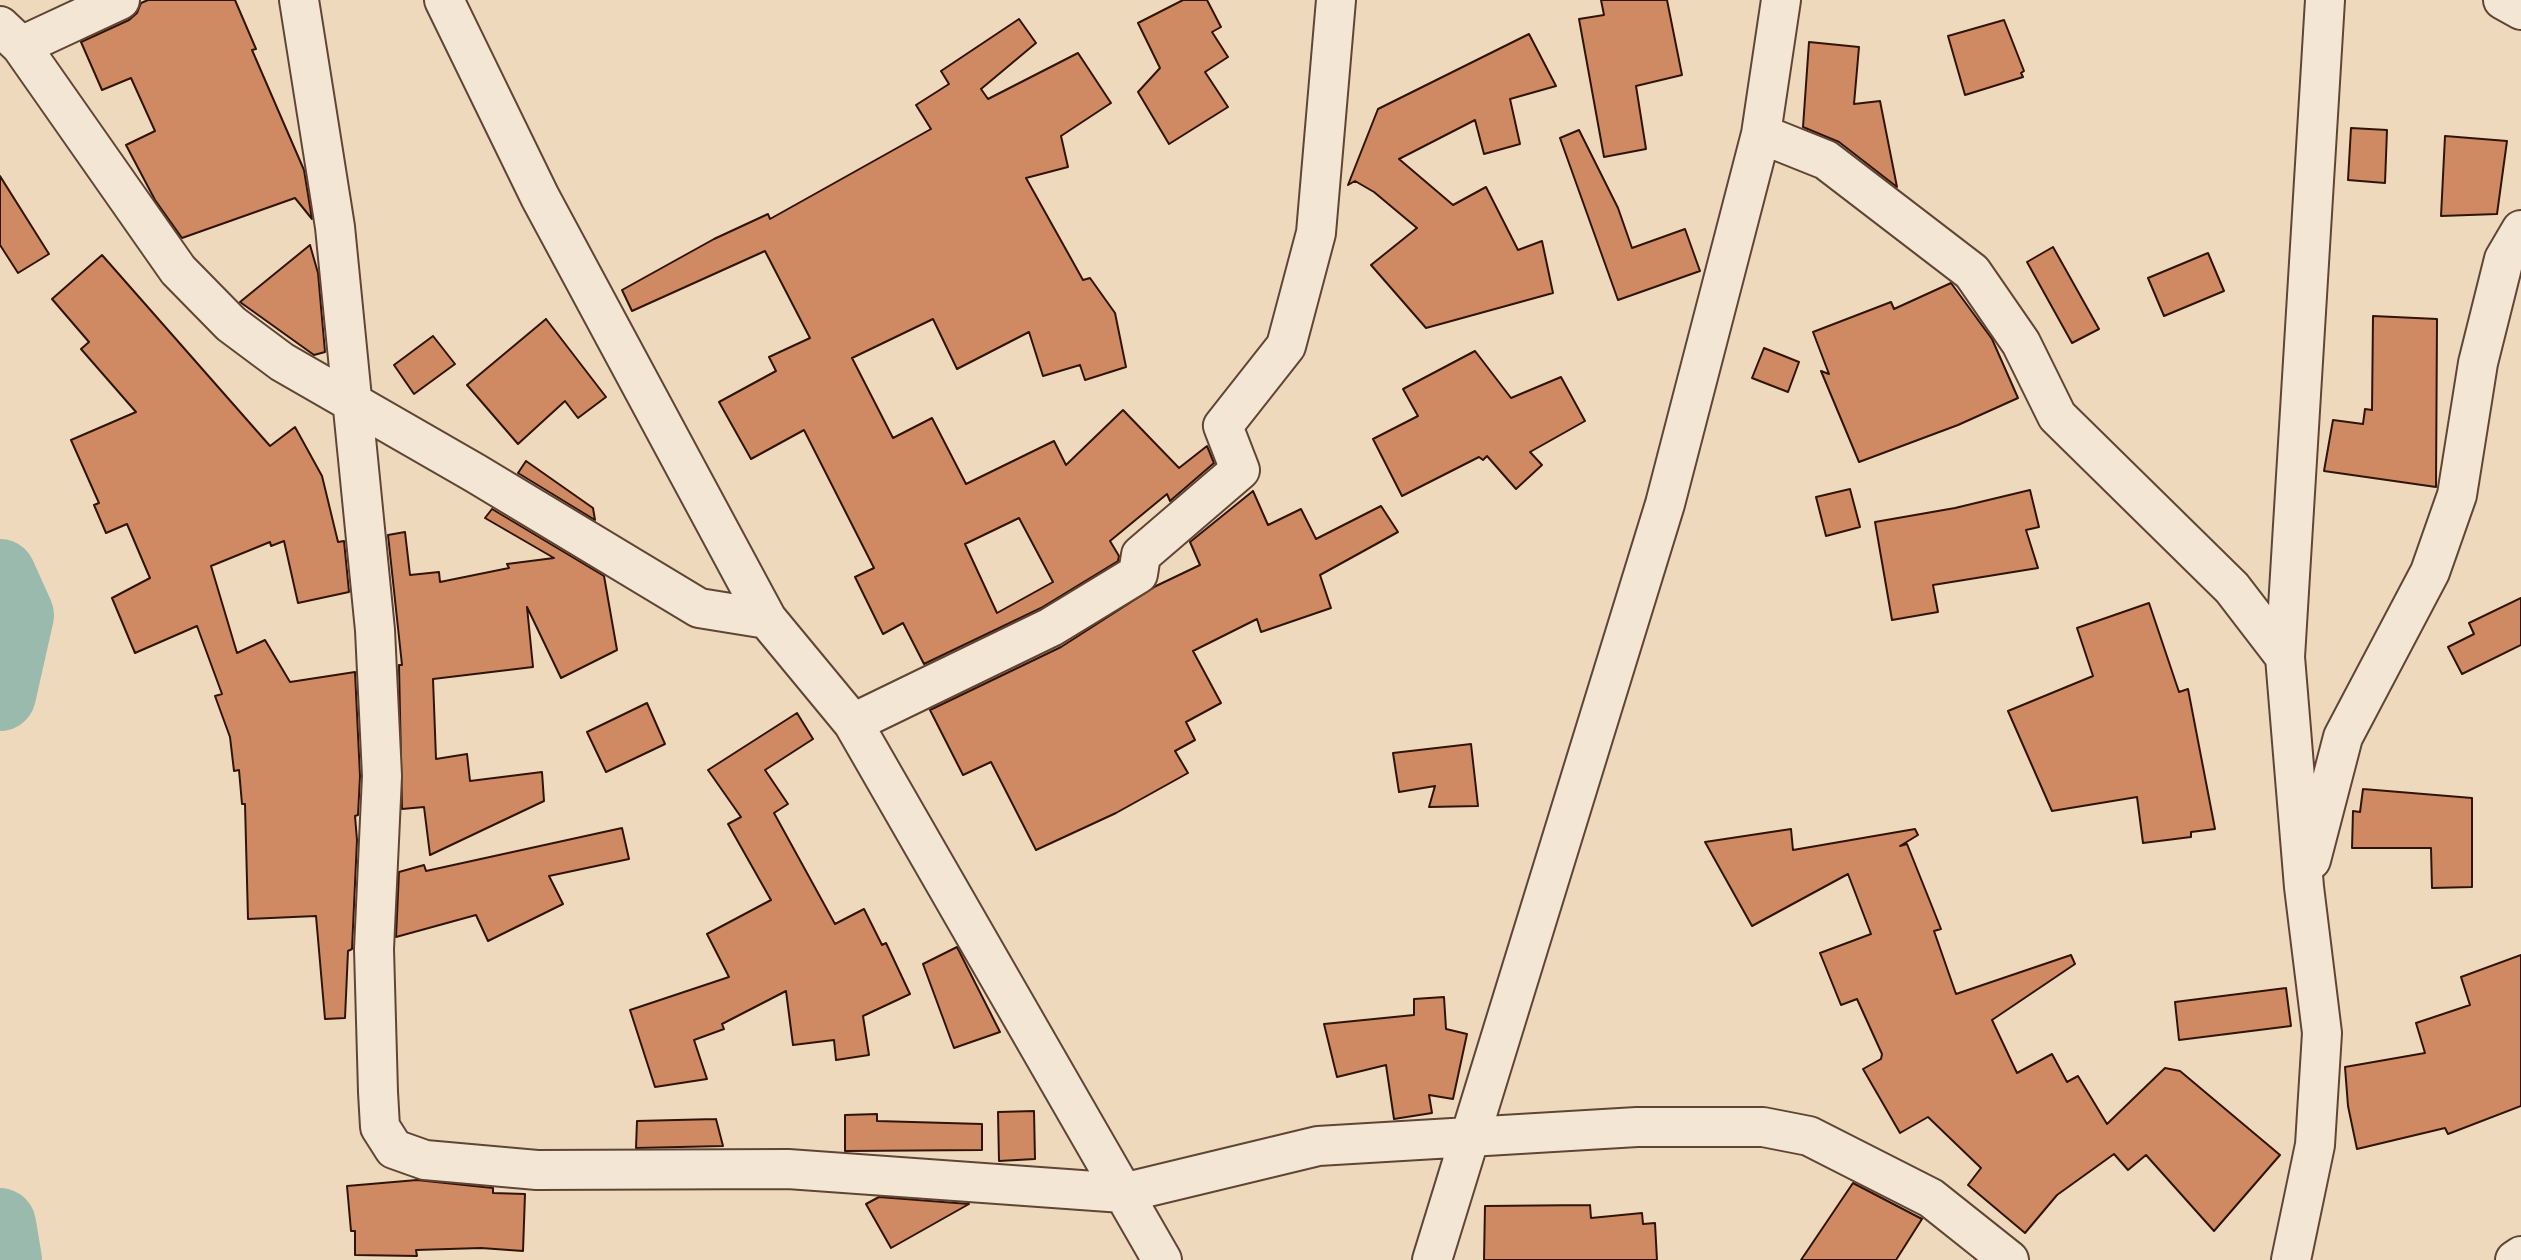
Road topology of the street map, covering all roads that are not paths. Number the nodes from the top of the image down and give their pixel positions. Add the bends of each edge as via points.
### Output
1 (120, 0) edge
2 (299, 0) edge
3 (444, 0) edge
4 (1336, 0) edge
5 (1782, 0) edge
6 (2325, 0) edge
7 (2503, 0) edge
8 (2521, 10) edge
9 (11, 36) edge
10 (1761, 134) junction
11 (2521, 230) edge
12 (353, 405) junction
13 (767, 619) junction
14 (2285, 657) junction
15 (853, 723) junction
16 (2304, 887) junction
17 (1472, 1137) junction
18 (1123, 1193) junction
19 (2521, 1256) edge
20 (1162, 1260) edge
21 (1432, 1260) edge
22 (2009, 1260) edge
23 (2291, 1260) edge
24 (2515, 1260) edge

1 - 9 street
2 - 12 street via 335,227
3 - 13 street via 540,197
4 - 15 street via 1316,233 1286,346 1223,426 1240,470 1141,555 1138,574 1051,627
5 - 10 street
6 - 14 street
7 - 8 street
9 - 12 street via 178,271 241,331
10 - 14 street via 1826,160 1972,272 2021,343 2057,416 2232,588
10 - 17 street via 1664,504
11 - 16 street via 2504,259 2478,363 2457,495 2430,572 2343,737
12 - 13 street via 699,608
12 - 18 street via 375,630 383,776 374,948 378,1092 380,1127 394,1149 425,1160 537,1170 788,1169
13 - 15 street
14 - 16 street
15 - 18 street
16 - 23 street via 2322,1033 2315,1145
17 - 18 street via 1318,1146
17 - 21 street
17 - 22 street via 1637,1127 1749,1127 1809,1136 1931,1198
18 - 20 street
19 - 24 street

